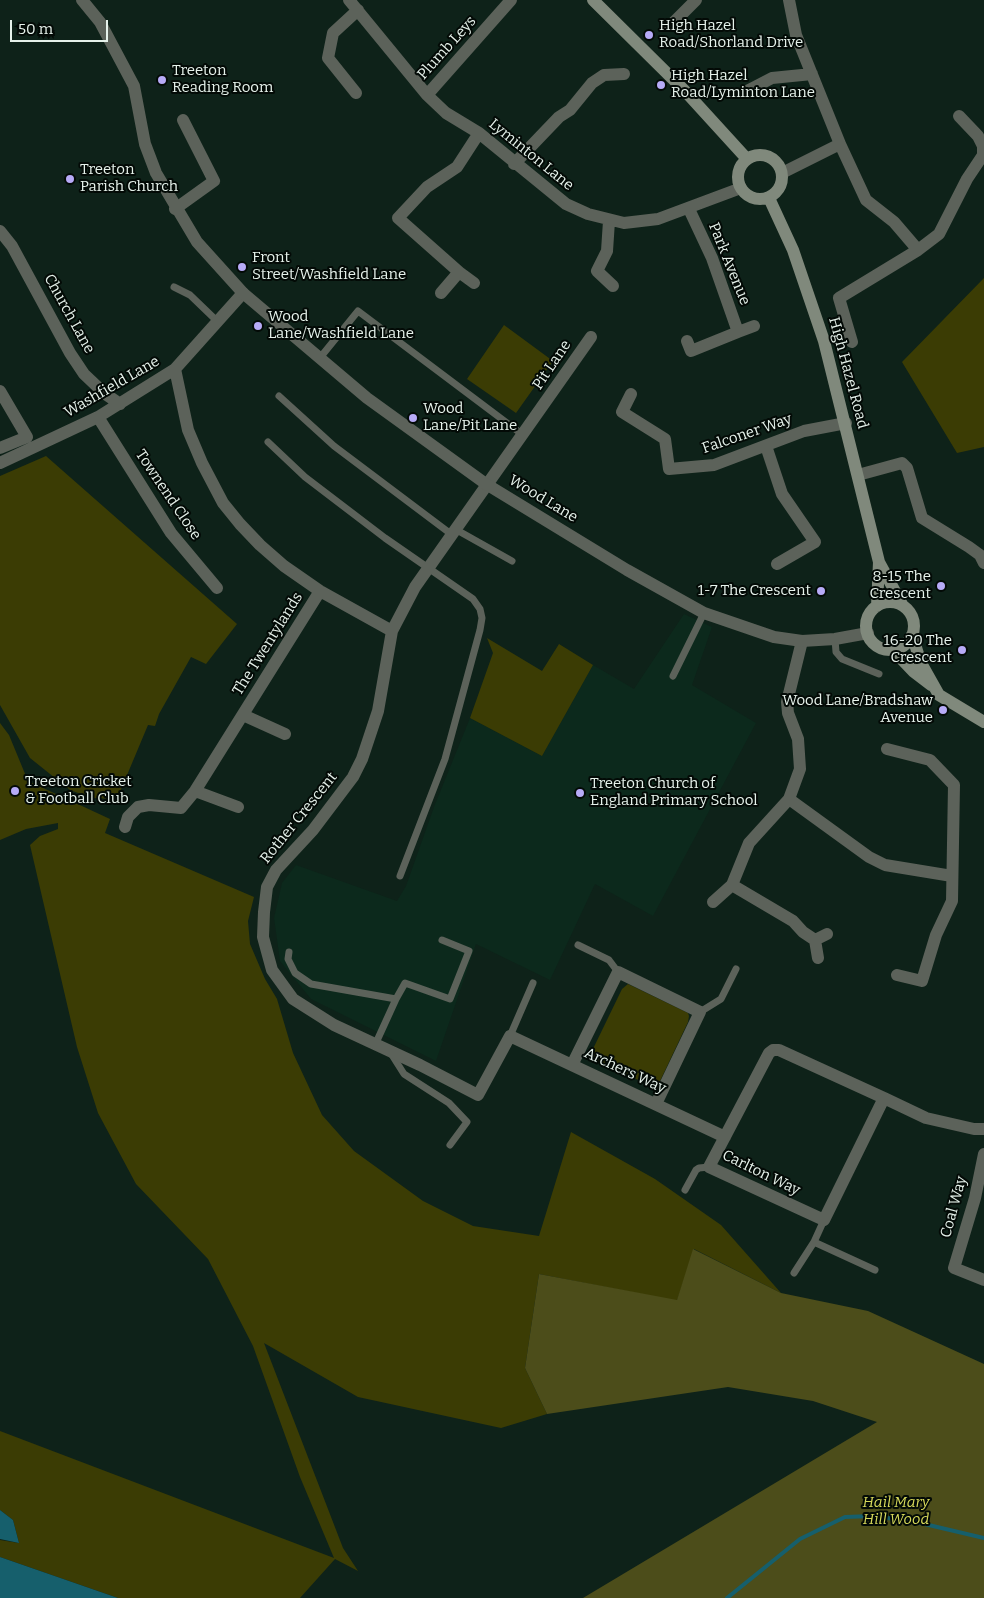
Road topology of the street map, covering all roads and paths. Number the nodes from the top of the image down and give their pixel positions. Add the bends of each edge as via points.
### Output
1 (82, 0) edge
2 (349, 0) edge
3 (511, 0) edge
4 (593, 0) edge
5 (696, 0) edge
6 (789, 0) edge
7 (358, 10) junction
8 (670, 26) dead end
9 (624, 74) dead end
10 (812, 74) junction
11 (745, 92) dead end
12 (356, 93) dead end
13 (427, 95) junction
14 (959, 116) dead end
15 (182, 120) dead end
16 (479, 133) junction
17 (840, 144) junction
18 (747, 159) junction
19 (514, 164) junction
20 (782, 173) junction
21 (740, 188) junction
22 (769, 198) junction
23 (175, 209) junction
24 (689, 209) junction
25 (609, 221) junction
26 (0, 231) edge
27 (918, 250) junction
28 (459, 272) junction
29 (474, 283) dead end
30 (613, 286) dead end
31 (174, 287) dead end
32 (243, 293) junction
33 (441, 293) dead end
34 (216, 321) junction
35 (754, 326) dead end
36 (738, 332) junction
37 (590, 337) dead end
38 (687, 341) dead end
39 (852, 342) dead end
40 (319, 359) junction
41 (175, 369) junction
42 (0, 391) edge
43 (631, 394) dead end
44 (280, 396) dead end
45 (120, 404) junction
46 (98, 417) junction
47 (846, 423) junction
48 (523, 435) junction
49 (268, 442) dead end
50 (766, 446) junction
51 (0, 448) edge
52 (0, 463) edge
53 (858, 475) junction
54 (486, 484) junction
55 (453, 532) junction
56 (512, 561) dead end
57 (879, 562) junction
58 (984, 563) edge
59 (777, 564) dead end
60 (428, 567) junction
61 (216, 588) dead end
62 (320, 591) junction
63 (877, 606) junction
64 (904, 606) junction
65 (704, 613) junction
66 (392, 631) junction
67 (868, 634) junction
68 (912, 635) junction
69 (835, 639) junction
70 (802, 641) junction
71 (893, 650) junction
72 (879, 674) dead end
73 (673, 676) dead end
74 (933, 686) junction
75 (243, 715) junction
76 (984, 722) edge
77 (285, 734) dead end
78 (887, 750) dead end
79 (195, 791) junction
80 (789, 799) junction
81 (238, 808) dead end
82 (125, 827) dead end
83 (400, 876) dead end
84 (952, 876) junction
85 (732, 885) junction
86 (713, 902) dead end
87 (442, 940) dead end
88 (578, 945) dead end
89 (289, 952) dead end
90 (818, 958) dead end
91 (736, 968) dead end
92 (618, 972) junction
93 (897, 975) dead end
94 (533, 983) dead end
95 (396, 999) junction
96 (700, 1012) junction
97 (510, 1036) junction
98 (381, 1047) junction
99 (572, 1065) junction
100 (884, 1098) junction
101 (656, 1104) junction
102 (984, 1129) edge
103 (725, 1138) junction
104 (450, 1145) dead end
105 (984, 1154) edge
106 (710, 1167) junction
107 (685, 1190) dead end
108 (824, 1220) junction
109 (814, 1242) junction
110 (875, 1270) dead end
111 (794, 1273) dead end
112 (984, 1280) edge

1 - 23 street, Wood Lane via 100,22 134,86 145,144
2 - 7 street, Lyminton Lane
3 - 13 street, Plumb Leys
4 - 18 main road via 685,91
5 - 8 street
6 - 10 street via 796,35
7 - 12 street via 333,33 328,58
7 - 13 street, Lyminton Lane
9 - 19 street via 604,75 592,83 570,110 559,117
10 - 11 street via 772,78
10 - 17 street
13 - 16 street, Lyminton Lane via 446,113
14 - 27 street via 978,136 983,155 939,234
15 - 23 street via 214,181
16 - 19 street, Lyminton Lane
16 - 28 street via 456,167 427,187 398,218
17 - 20 street
17 - 27 street via 866,200 894,222
18 - 20 main road via 769,156
18 - 21 main road via 739,169
19 - 25 street, Lyminton Lane via 566,204
20 - 22 main road via 781,185
21 - 22 main road via 757,200
21 - 24 street, Lyminton Lane
22 - 47 main road, High Hazel Road via 810,297
23 - 32 street, Wood Lane via 197,242
24 - 25 street, Lyminton Lane via 658,219 624,223
24 - 36 street, Park Avenue via 712,258
25 - 30 street via 607,251 597,271
26 - 45 street, Church Lane via 12,246 84,374
27 - 39 street via 838,298
28 - 29 street
28 - 33 street
31 - 34 lane via 190,296
32 - 34 street, Washfield Lane
32 - 40 street, Wood Lane
34 - 41 street, Washfield Lane
35 - 36 street
36 - 38 street via 691,351
37 - 48 street, Pit Lane
40 - 48 lane via 358,311
40 - 54 street, Wood Lane
41 - 45 street, Washfield Lane
41 - 62 street via 188,430 223,503 260,546
42 - 51 street via 26,437
43 - 50 street, Falconer Way via 622,412 665,439 669,469 714,465
44 - 55 lane via 334,446
45 - 46 street, Washfield Lane
46 - 52 street, Washfield Lane
46 - 61 street, Townend Close via 171,533
47 - 50 street, Falconer Way via 804,431
47 - 53 main road, High Hazel Road
48 - 54 street, Pit Lane
49 - 60 lane via 305,477
50 - 59 street via 782,494 815,542
53 - 57 main road, High Hazel Road
53 - 58 street via 902,463 908,468 922,518 969,547 980,555
54 - 55 street, Rother Crescent
54 - 65 street, Wood Lane
55 - 56 lane
55 - 60 street, Rother Crescent
57 - 63 main road, High Hazel Road
57 - 64 main road, High Hazel Road
60 - 66 street, Rother Crescent
60 - 83 lane via 473,599 482,618 445,759
62 - 66 street
62 - 75 street, The Twentylands
63 - 64 main road via 890,602
63 - 67 main road via 868,618
64 - 68 main road via 913,619
65 - 70 street, Wood Lane via 758,633
65 - 73 lane
66 - 98 street, Rother Crescent via 378,711 362,759 353,777 313,830 276,870 267,887 263,937 272,970 283,988 309,1011
67 - 69 street, Wood Lane
67 - 71 main road via 878,646
68 - 71 main road via 908,642
68 - 74 main road
69 - 70 street, Wood Lane
69 - 72 lane via 836,652 842,659
70 - 80 street via 786,702 800,754 800,769
71 - 74 main road
74 - 76 main road via 939,695
75 - 77 street, The Twentylands
75 - 79 street, The Twentylands
78 - 84 street via 930,760 954,785
79 - 81 street
79 - 82 street, The Twentylands via 181,808 138,807 128,816
80 - 84 street via 885,865
80 - 85 street via 749,843
84 - 93 street via 952,901 936,935 922,981
85 - 86 street
85 - 90 street via 793,921 803,932 821,937
87 - 95 lane via 469,951 450,999 404,983
88 - 92 lane via 609,960
89 - 95 lane via 288,959 295,973 311,984
91 - 96 lane via 721,999
92 - 96 street
92 - 99 street
94 - 97 lane
95 - 98 lane
96 - 101 street
97 - 98 street, Rother Crescent via 478,1095
97 - 99 street, Archers Way
98 - 104 lane via 396,1060 404,1074 449,1103 467,1122
99 - 101 street, Archers Way
100 - 102 street, Carlton Way via 926,1118
100 - 103 street, Carlton Way via 773,1050
100 - 108 street
101 - 103 street, Archers Way
103 - 106 street, Carlton Way
105 - 112 street, Coal Way via 954,1268
106 - 107 lane via 696,1170
106 - 108 street, Carlton Way
108 - 109 lane
109 - 110 lane
109 - 111 lane

